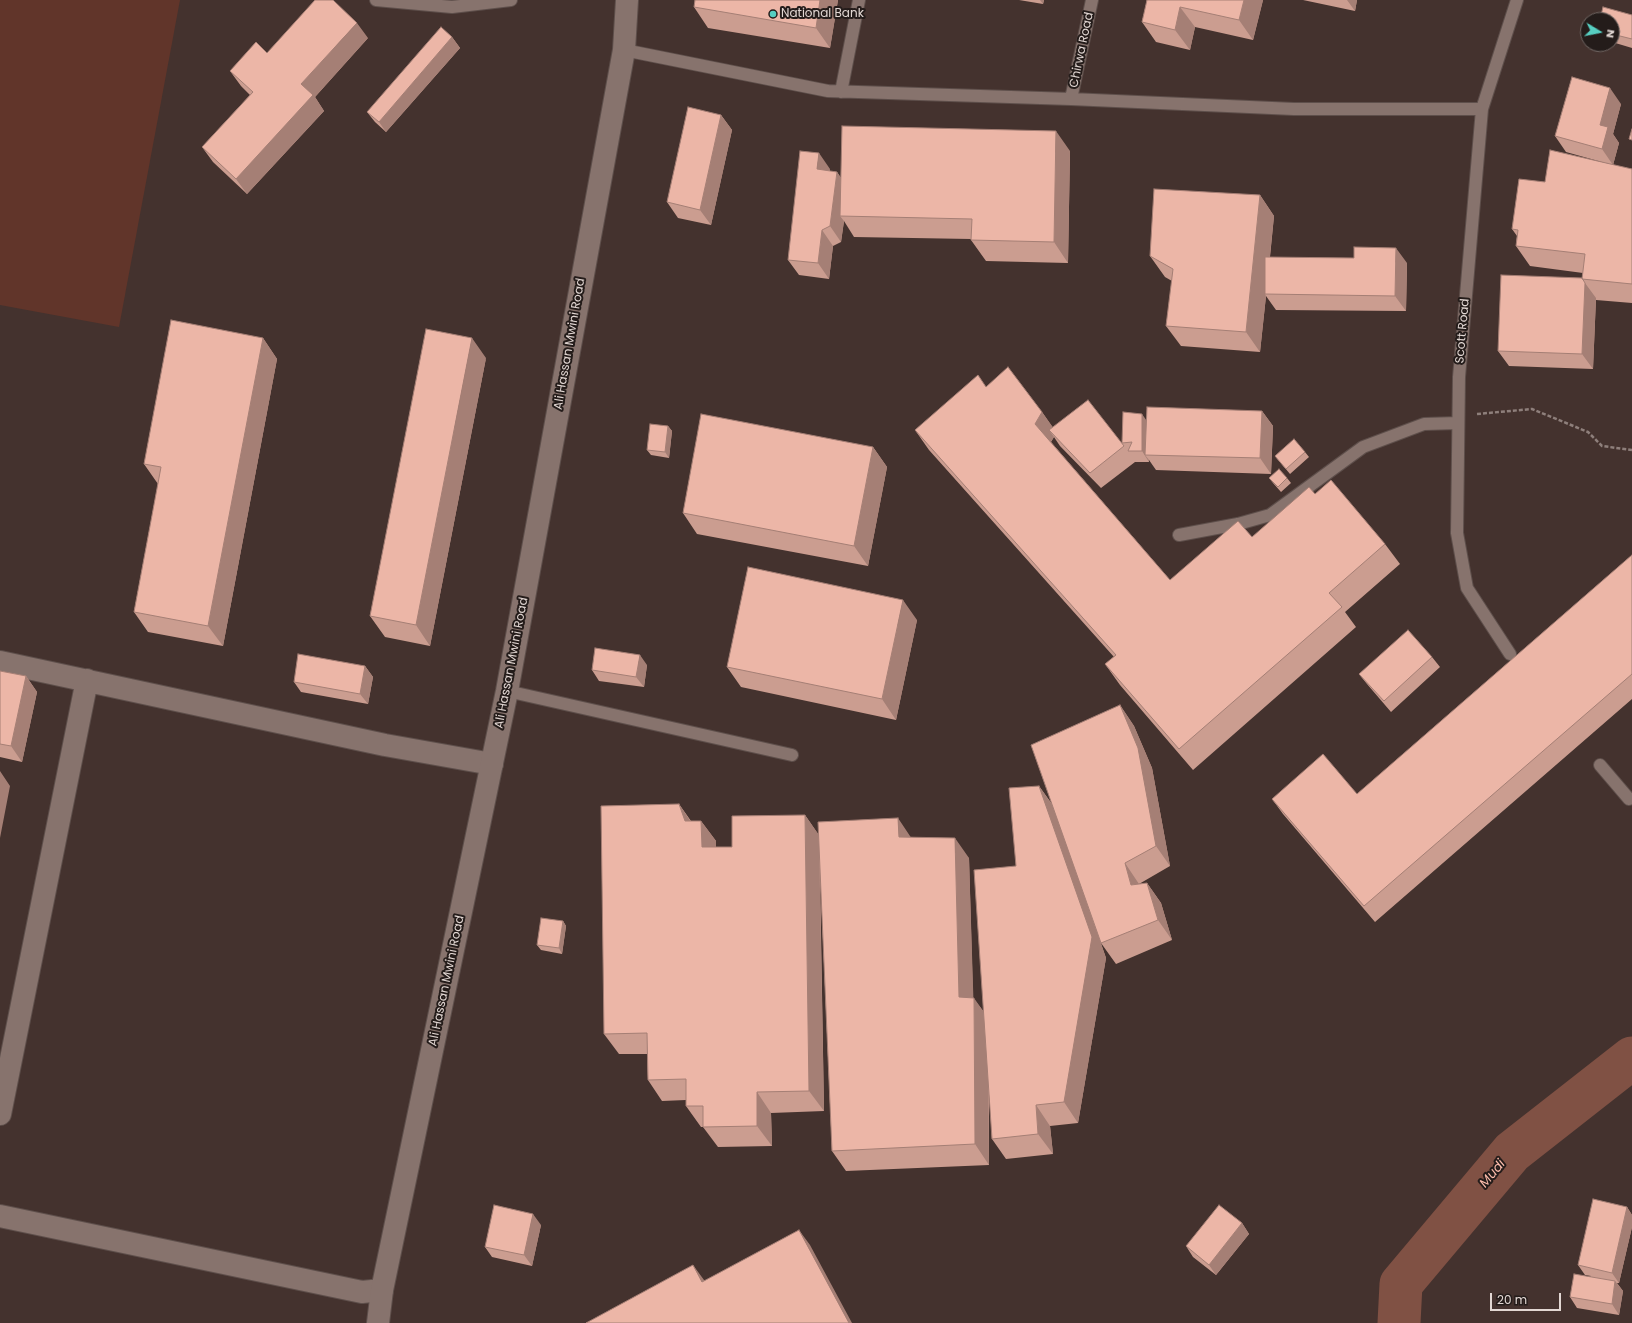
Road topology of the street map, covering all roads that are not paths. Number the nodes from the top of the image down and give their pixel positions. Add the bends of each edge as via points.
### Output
1 (376, 0) edge
2 (511, 0) edge
3 (627, 0) edge
4 (859, 0) edge
5 (1092, 0) edge
6 (1517, 0) edge
7 (624, 50) junction
8 (841, 92) junction
9 (1071, 99) junction
10 (1482, 109) junction
11 (1458, 419) junction
12 (1179, 535) dead end
13 (1510, 654) dead end
14 (0, 662) edge
15 (87, 680) junction
16 (507, 692) junction
17 (792, 754) dead end
18 (492, 764) junction
19 (1600, 765) dead end
20 (1629, 799) dead end
21 (0, 1114) edge
22 (0, 1216) edge
23 (382, 1290) junction
24 (378, 1323) edge

1 - 2 lane via 452,7
3 - 7 main road, Ali Hassan Mwini Road
4 - 8 lane
5 - 9 lane, Chirwa Road
6 - 10 lane, Scott Road
7 - 8 lane via 828,92
7 - 16 main road, Ali Hassan Mwini Road
8 - 9 lane
9 - 10 lane via 1294,109
10 - 11 lane, Scott Road via 1459,377
11 - 12 lane via 1424,424 1363,447 1270,515
11 - 13 lane, Scott Road via 1457,533 1467,588
14 - 15 main road
15 - 18 main road via 386,745
15 - 21 main road
16 - 17 lane
16 - 18 main road, Ali Hassan Mwini Road
18 - 23 main road, Ali Hassan Mwini Road
19 - 20 lane
22 - 23 main road via 362,1292
23 - 24 main road, Ali Hassan Mwini Road

